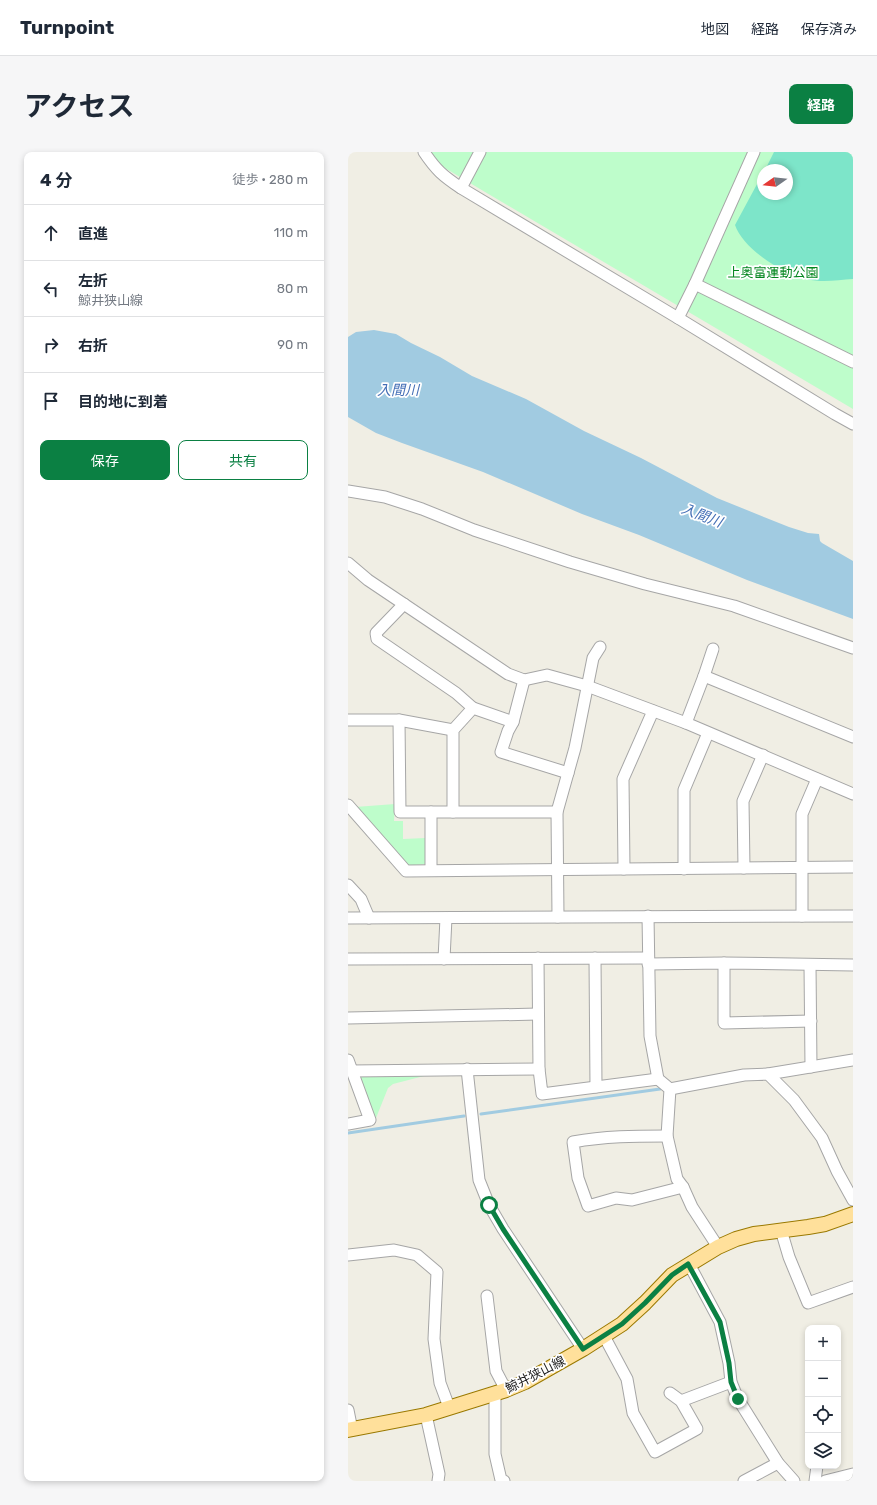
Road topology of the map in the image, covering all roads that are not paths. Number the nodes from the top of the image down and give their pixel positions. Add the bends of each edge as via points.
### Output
1 (424, 152) edge
2 (480, 152) edge
3 (754, 152) edge
4 (461, 188) junction
5 (695, 284) junction
6 (678, 318) junction
7 (853, 362) edge
8 (853, 424) edge
9 (348, 490) edge
10 (348, 563) edge
11 (404, 604) junction
12 (600, 647) dead end
13 (853, 648) edge
14 (713, 649) dead end
15 (704, 676) junction
16 (524, 680) junction
17 (587, 686) junction
18 (473, 708) junction
19 (653, 711) junction
20 (348, 720) edge
21 (399, 720) junction
22 (513, 722) junction
23 (686, 723) junction
24 (453, 730) junction
25 (708, 733) junction
26 (853, 737) edge
27 (763, 755) junction
28 (568, 773) junction
29 (817, 779) junction
30 (853, 794) edge
31 (348, 805) edge
32 (431, 812) junction
33 (453, 812) junction
34 (557, 812) junction
35 (802, 867) junction
36 (853, 867) edge
37 (744, 868) junction
38 (624, 869) junction
39 (684, 869) junction
40 (431, 870) junction
41 (558, 870) junction
42 (348, 885) edge
43 (648, 916) junction
44 (802, 916) junction
45 (853, 916) edge
46 (558, 917) junction
47 (348, 918) edge
48 (369, 918) junction
49 (446, 918) junction
50 (538, 958) junction
51 (595, 958) junction
52 (348, 959) edge
53 (444, 959) junction
54 (648, 961) junction
55 (724, 963) junction
56 (810, 965) junction
57 (853, 965) edge
58 (538, 1014) junction
59 (348, 1018) edge
60 (811, 1021) junction
61 (348, 1060) edge
62 (853, 1060) edge
63 (811, 1067) junction
64 (467, 1069) junction
65 (539, 1069) junction
66 (351, 1071) junction
67 (768, 1074) junction
68 (658, 1079) junction
69 (596, 1087) junction
70 (670, 1089) junction
71 (348, 1124) edge
72 (667, 1136) junction
73 (683, 1187) junction
74 (853, 1200) edge
75 (853, 1214) edge
76 (781, 1230) junction
77 (718, 1247) junction
78 (348, 1255) edge
79 (688, 1264) junction
80 (853, 1287) edge
81 (487, 1296) dead end
82 (604, 1336) junction
83 (583, 1349) junction
84 (731, 1382) junction
85 (501, 1392) junction
86 (670, 1393) dead end
87 (681, 1401) junction
88 (450, 1407) junction
89 (348, 1410) edge
90 (426, 1415) junction
91 (350, 1430) edge
92 (778, 1463) junction
93 (817, 1469) edge
94 (853, 1474) edge
95 (438, 1481) edge
96 (504, 1481) edge
97 (744, 1481) edge
98 (794, 1481) edge
99 (815, 1481) edge
100 (825, 1481) edge

1 - 4 street via 435,168
2 - 4 street
3 - 5 street
4 - 6 street
5 - 6 street
5 - 7 street
6 - 8 street
9 - 13 street via 385,497 570,562 734,606
10 - 11 street
11 - 16 street via 508,674
11 - 18 street via 376,633 378,639 456,693
12 - 17 street via 593,658
14 - 15 street
15 - 23 street
15 - 26 street
16 - 17 street via 547,675
16 - 22 street
17 - 19 street
17 - 28 street
18 - 22 street
18 - 24 street
19 - 23 street
19 - 38 street via 624,779
20 - 21 street
21 - 24 street
21 - 32 street via 400,812
22 - 28 street via 501,752
23 - 25 street
24 - 33 street
25 - 27 street
25 - 39 street via 684,790
27 - 29 street
27 - 37 street via 743,801
28 - 34 street
29 - 30 street
29 - 35 street via 802,814
31 - 40 street via 406,871
32 - 33 street
32 - 40 street
33 - 34 street
34 - 41 street
35 - 36 street
35 - 37 street
35 - 44 street
37 - 39 street
38 - 39 street
38 - 41 street
40 - 41 street
41 - 46 street
42 - 48 street via 361,899
43 - 44 street
43 - 46 street
43 - 54 street
44 - 45 street
46 - 49 street
47 - 48 street
48 - 49 street
49 - 53 street
50 - 51 street
50 - 53 street
50 - 58 street
51 - 54 street
51 - 69 street
52 - 53 street
54 - 55 street
54 - 68 street via 650,1036
55 - 56 street
55 - 60 street via 724,1023
56 - 57 street
56 - 60 street
58 - 59 street
58 - 65 street
60 - 63 street
61 - 66 street
62 - 63 street
63 - 67 street
64 - 65 street
64 - 66 street
64 - 83 street via 479,1180 489,1205
65 - 69 street via 542,1094
66 - 71 street via 370,1120
67 - 70 street via 744,1075
67 - 74 street via 794,1100 822,1138
68 - 69 street
68 - 70 street
70 - 72 street
72 - 73 street via 677,1179
72 - 73 street via 627,1136 573,1142 578,1178 588,1206 616,1198 632,1200
73 - 77 street via 692,1207
75 - 76 main road, 鯨井狭山線 via 808,1228
76 - 77 main road, 鯨井狭山線 via 754,1234
76 - 80 street via 808,1303
77 - 79 main road, 鯨井狭山線
78 - 88 street via 394,1250 417,1255 437,1272 434,1339 440,1383
79 - 82 main road, 鯨井狭山線 via 672,1275 622,1324
79 - 84 street via 720,1322
81 - 85 street
82 - 83 main road, 鯨井狭山線
82 - 87 street via 627,1379 634,1413 655,1452 697,1429
83 - 85 main road, 鯨井狭山線 via 525,1382
84 - 87 street
84 - 92 street via 738,1399
85 - 88 main road, 鯨井狭山線
85 - 96 street via 495,1454 501,1480
86 - 87 street
88 - 90 main road, 鯨井狭山線
89 - 91 street
90 - 91 main road, 鯨井狭山線
90 - 95 street via 439,1474
92 - 97 street
92 - 98 street
93 - 99 street
94 - 100 street

